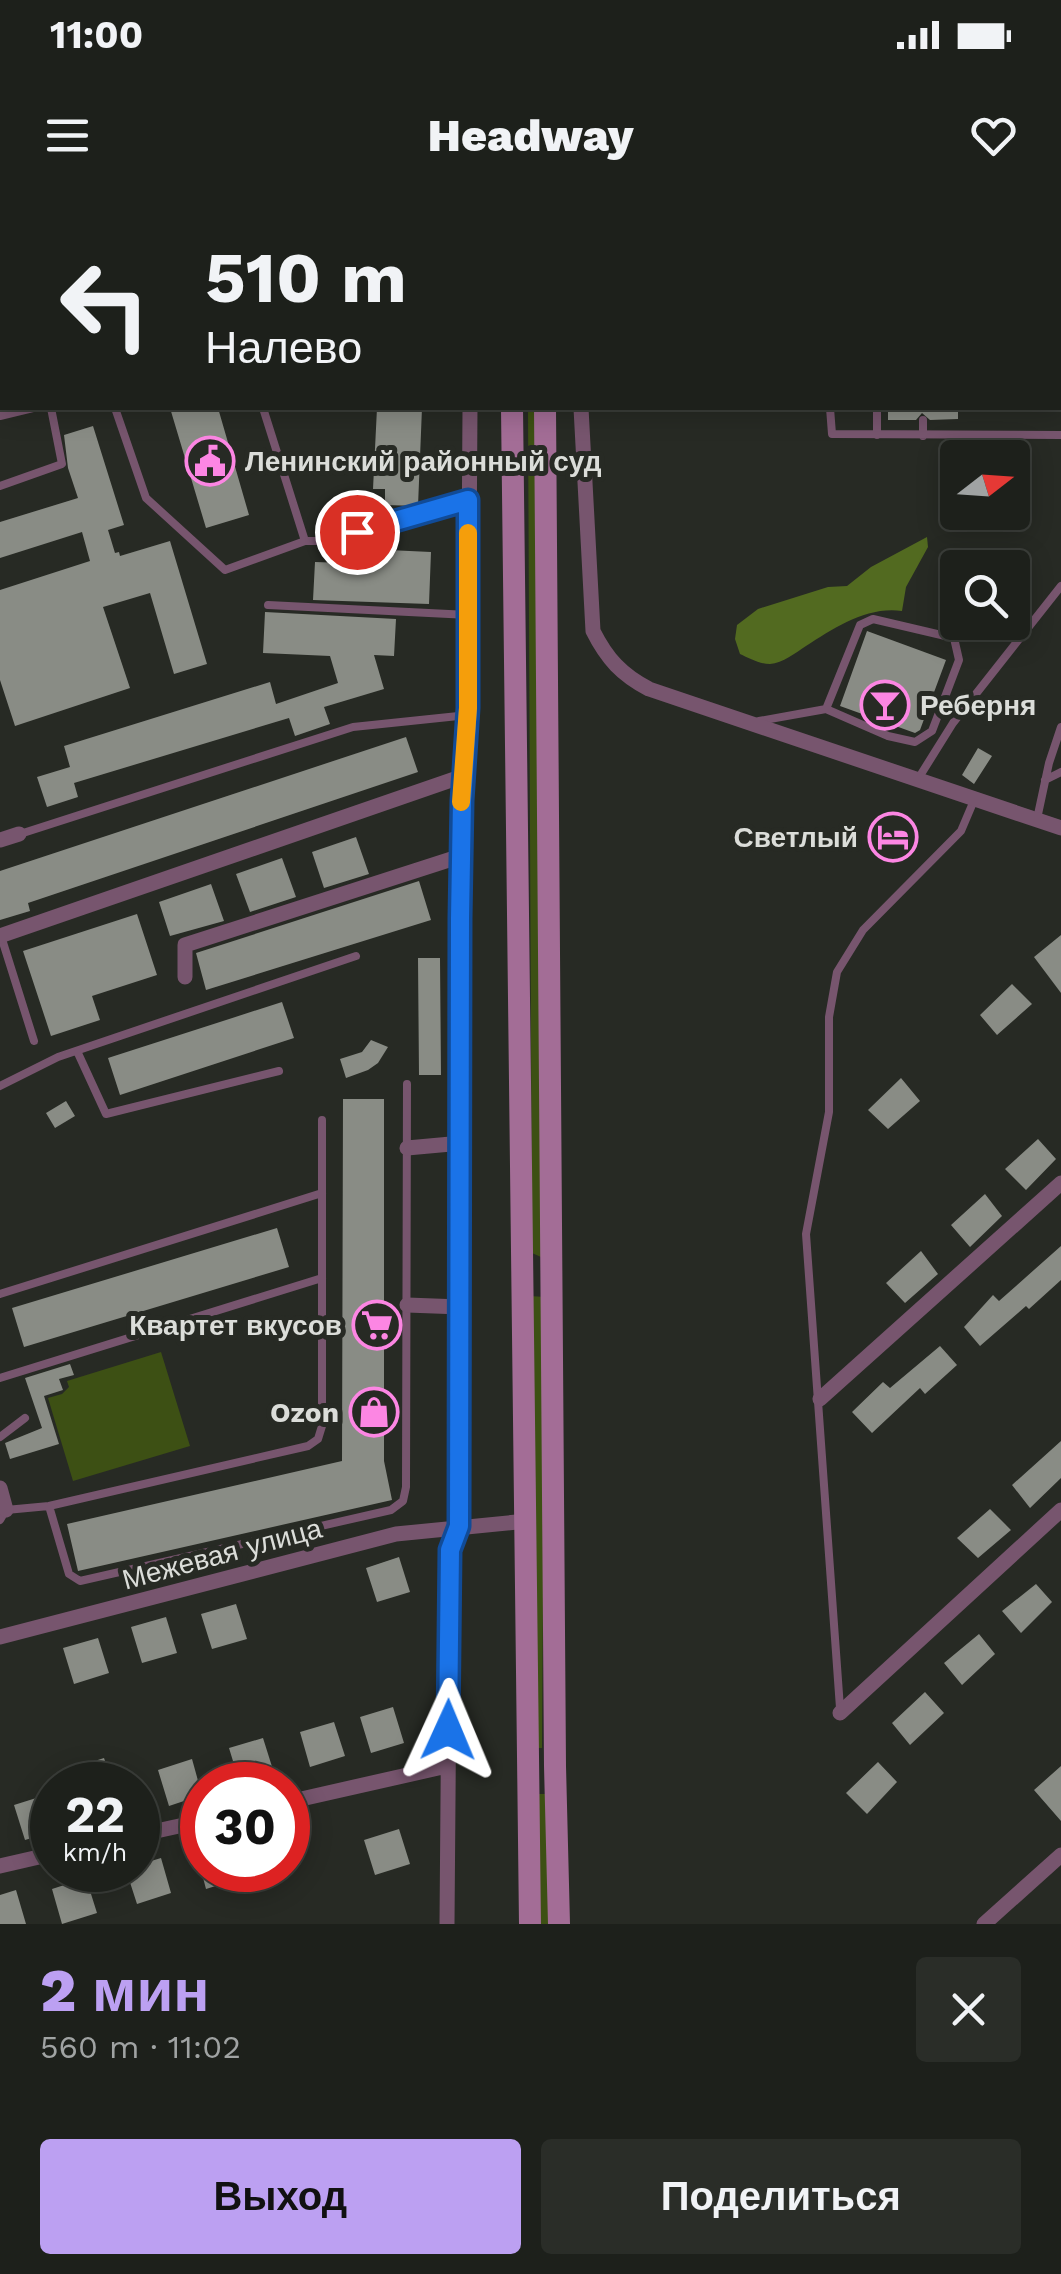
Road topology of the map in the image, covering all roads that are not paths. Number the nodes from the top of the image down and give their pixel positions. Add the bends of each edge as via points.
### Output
1 (25, 410) edge
2 (51, 410) edge
3 (116, 410) edge
4 (264, 410) edge
5 (470, 410) edge
6 (512, 410) edge
7 (545, 410) edge
8 (581, 410) edge
9 (830, 410) edge
10 (878, 410) edge
11 (0, 416) edge
12 (922, 420) dead end
13 (1061, 435) edge
14 (878, 436) junction
15 (923, 436) junction
16 (0, 486) edge
17 (468, 500) junction
18 (306, 541) junction
19 (1061, 586) edge
20 (268, 605) dead end
21 (469, 615) junction
22 (826, 710) junction
23 (468, 715) junction
24 (749, 722) junction
25 (1061, 727) edge
26 (1061, 772) edge
27 (464, 776) junction
28 (918, 779) junction
29 (1045, 780) junction
30 (976, 798) junction
31 (1036, 819) junction
32 (1061, 828) edge
33 (19, 834) joint
34 (0, 840) edge
35 (461, 856) junction
36 (0, 936) edge
37 (356, 956) dead end
38 (185, 977) dead end
39 (34, 1041) dead end
40 (77, 1051) junction
41 (279, 1071) dead end
42 (407, 1084) dead end
43 (0, 1086) edge
44 (322, 1120) dead end
45 (462, 1143) junction
46 (406, 1148) junction
47 (1061, 1183) edge
48 (322, 1193) junction
49 (322, 1278) junction
50 (0, 1294) edge
51 (406, 1305) junction
52 (461, 1307) junction
53 (0, 1378) edge
54 (820, 1399) junction
55 (25, 1418) dead end
56 (0, 1437) edge
57 (0, 1488) edge
58 (48, 1506) junction
59 (1061, 1510) edge
60 (3, 1515) edge
61 (526, 1521) junction
62 (459, 1526) junction
63 (0, 1637) edge
64 (840, 1713) joint
65 (447, 1766) junction
66 (310, 1797) edge
67 (1061, 1856) edge
68 (30, 1859) edge
69 (0, 1866) edge
70 (447, 1924) edge
71 (530, 1924) edge
72 (559, 1924) edge
73 (984, 1924) edge

1 - 11 lane
2 - 16 lane via 62,464
3 - 18 lane via 146,498 226,570
4 - 18 lane
5 - 17 street
6 - 61 main road
7 - 72 main road
8 - 24 street via 588,593 593,631 606,656 649,689
9 - 14 lane via 832,434
10 - 14 lane
12 - 15 lane
13 - 15 lane
14 - 15 lane
17 - 18 lane
17 - 21 street
19 - 28 lane via 952,723
20 - 21 lane
21 - 23 street
22 - 22 lane via 915,742 932,731 960,660 954,638 872,619 860,625
22 - 24 lane
23 - 27 street
23 - 33 lane via 353,727
24 - 28 street
25 - 29 lane
26 - 29 lane
27 - 35 street
27 - 36 street
28 - 30 street
29 - 31 lane
30 - 31 street
30 - 54 lane via 961,831 863,930 837,972 829,1017 828,1112 806,1234
31 - 32 street
33 - 34 street
35 - 38 street via 184,945
35 - 45 street
36 - 39 lane
37 - 40 lane
40 - 41 lane via 106,1114
40 - 43 lane
42 - 46 lane
44 - 48 lane
45 - 46 street
45 - 52 street
46 - 51 lane
47 - 54 street
48 - 49 lane
48 - 50 lane
49 - 53 lane
49 - 58 lane via 322,1426 314,1443
51 - 52 street
51 - 58 lane via 406,1487 391,1510 77,1581
52 - 62 street
54 - 64 lane
55 - 56 lane
57 - 60 street
58 - 60 lane
59 - 64 street
61 - 62 street, Межевая улица
61 - 71 main road
62 - 63 street, Межевая улица via 396,1534
62 - 65 street via 450,1550
65 - 66 street
65 - 70 street
67 - 73 street
68 - 69 street

